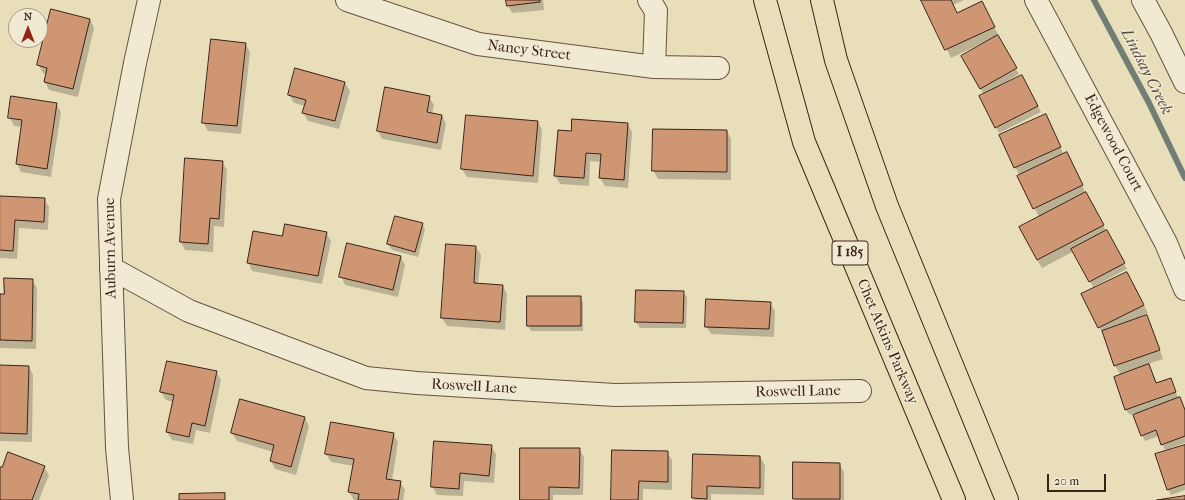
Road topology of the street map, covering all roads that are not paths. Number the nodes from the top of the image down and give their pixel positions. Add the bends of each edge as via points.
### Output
1 (149, 0) edge
2 (347, 0) edge
3 (649, 0) edge
4 (765, 0) edge
5 (822, 0) edge
6 (1036, 0) edge
7 (1143, 0) edge
8 (654, 67) junction
9 (718, 68) dead end
10 (1185, 82) edge
11 (111, 268) junction
12 (1185, 289) edge
13 (860, 392) dead end
14 (122, 500) edge
15 (954, 500) edge
16 (1007, 500) edge

1 - 11 street, Auburn Avenue via 109,199
2 - 8 street, Nancy Street via 478,44
3 - 8 street via 656,11
4 - 15 highway, Chet Atkins Parkway / I 185 via 804,142
5 - 16 highway via 836,60 887,206
6 - 12 street, Edgewood Court via 1166,243
7 - 10 street
8 - 9 street, Nancy Street
11 - 13 street, Roswell Lane via 189,311 366,378 615,395
11 - 14 street, Auburn Avenue via 117,448

